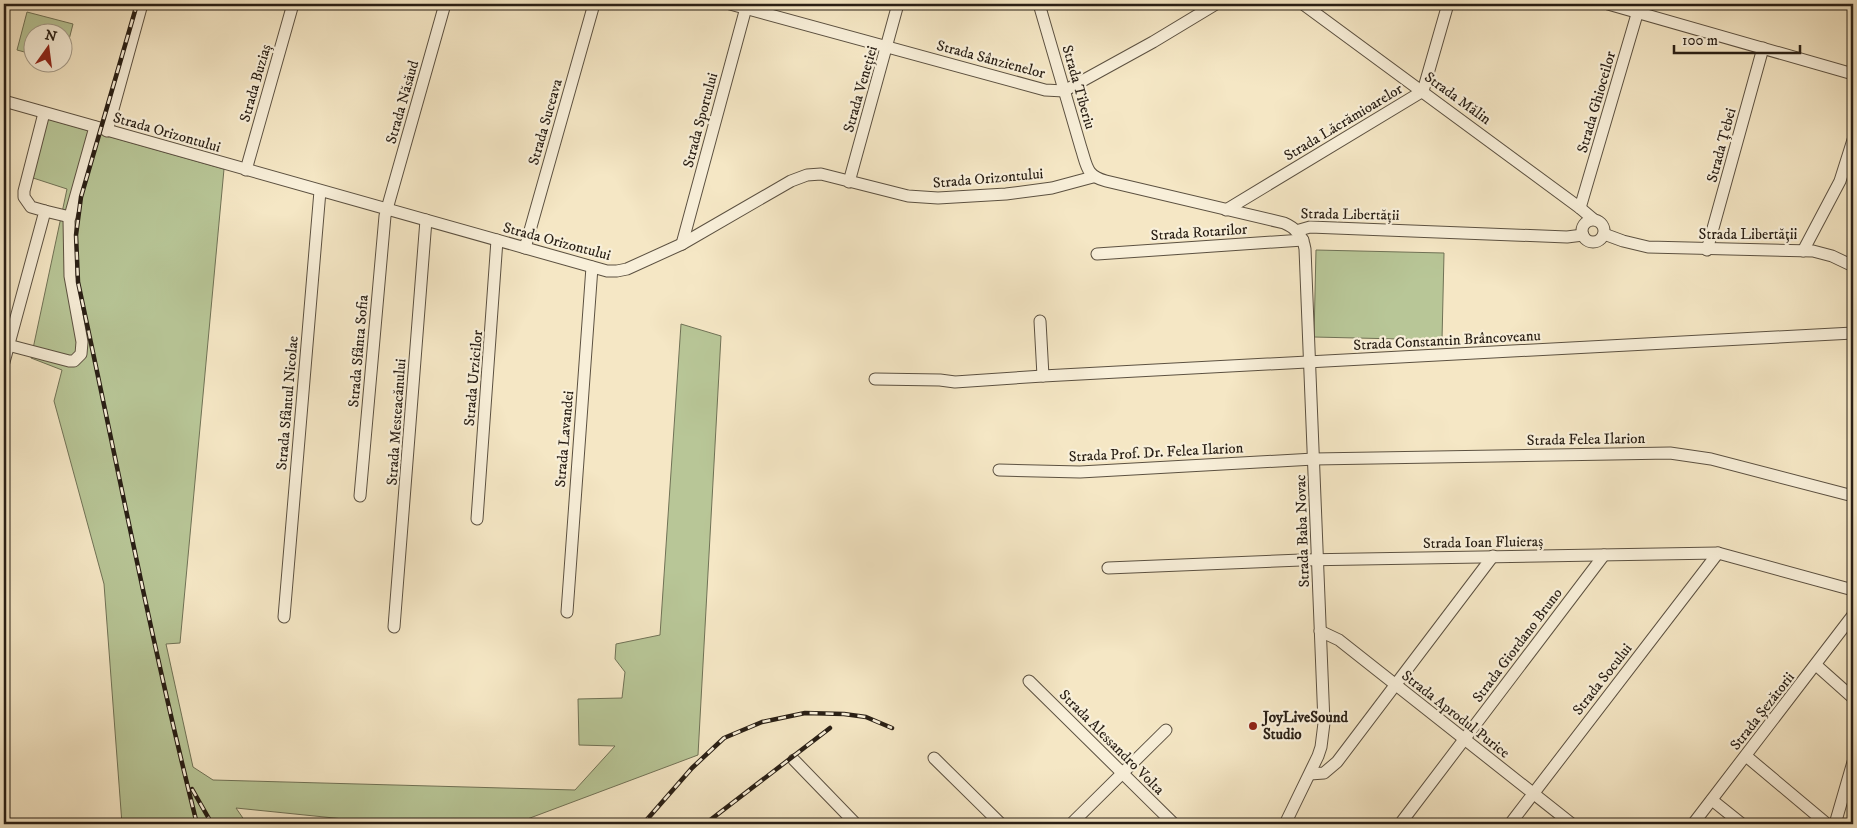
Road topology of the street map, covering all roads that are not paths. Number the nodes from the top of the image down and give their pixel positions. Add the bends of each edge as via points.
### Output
1 (142, 4) edge
2 (292, 4) edge
3 (445, 4) edge
4 (594, 4) edge
5 (730, 4) edge
6 (898, 4) edge
7 (1039, 4) edge
8 (1216, 4) edge
9 (1303, 4) edge
10 (1448, 4) edge
11 (1608, 4) edge
12 (746, 6) edge
13 (1639, 8) edge
14 (887, 46) junction
15 (1763, 48) junction
16 (1853, 74) edge
17 (1064, 91) junction
18 (1423, 91) junction
19 (4, 102) edge
20 (44, 113) junction
21 (101, 129) junction
22 (1853, 140) edge
23 (246, 170) junction
24 (1093, 177) junction
25 (849, 182) junction
26 (320, 191) junction
27 (1580, 208) junction
28 (388, 209) junction
29 (1226, 210) junction
30 (45, 211) junction
31 (70, 217) junction
32 (1593, 219) junction
33 (426, 220) junction
34 (1604, 234) junction
35 (1300, 235) junction
36 (1583, 235) junction
37 (498, 240) junction
38 (682, 244) junction
39 (525, 248) junction
40 (1707, 250) junction
41 (1803, 251) junction
42 (1097, 254) dead end
43 (1853, 266) edge
44 (592, 267) junction
45 (1040, 321) dead end
46 (1853, 333) edge
47 (6, 344) edge
48 (4, 362) edge
49 (1310, 362) junction
50 (1043, 376) junction
51 (875, 379) dead end
52 (1314, 459) junction
53 (999, 470) dead end
54 (360, 496) dead end
55 (1853, 496) edge
56 (478, 518) dead end
57 (1718, 553) junction
58 (1604, 555) junction
59 (1493, 556) junction
60 (1318, 560) junction
61 (1108, 568) dead end
62 (1853, 590) edge
63 (566, 612) dead end
64 (1853, 615) edge
65 (284, 617) dead end
66 (394, 627) dead end
67 (1320, 631) junction
68 (1816, 665) junction
69 (1029, 681) dead end
70 (1396, 685) junction
71 (1853, 698) edge
72 (1166, 730) dead end
73 (1464, 740) junction
74 (1746, 756) junction
75 (934, 758) dead end
76 (794, 760) dead end
77 (1853, 762) edge
78 (1123, 774) junction
79 (1310, 774) junction
80 (1533, 794) junction
81 (1712, 800) junction
82 (856, 824) edge
83 (1001, 824) edge
84 (1071, 824) edge
85 (1174, 824) edge
86 (1285, 824) edge
87 (1400, 824) edge
88 (1510, 824) edge
89 (1572, 824) edge
90 (1694, 824) edge
91 (1742, 824) edge
92 (1827, 824) edge
93 (1835, 824) edge

1 - 21 street
2 - 23 street, Strada Buziaș
3 - 28 street, Strada Năsăud
4 - 39 street, Strada Suceava
5 - 12 street, Strada Sânzienelor
6 - 14 street, Strada Veneției
7 - 17 street, Strada Tiberiu
8 - 17 street
9 - 18 street, Strada Mălin
10 - 18 street, Strada Lăcrămioarelor
11 - 13 street
12 - 14 street, Strada Sânzienelor
12 - 38 street, Strada Sportului
13 - 15 street
13 - 27 street, Strada Ghioceilor
14 - 17 street, Strada Sânzienelor via 1044,90
14 - 25 street, Strada Veneției
15 - 16 street
15 - 40 street, Strada Țebei
17 - 24 street, Strada Tiberiu via 1088,170
18 - 27 street, Strada Mălin
18 - 29 street, Strada Lăcrămioarelor
19 - 20 street, Strada Orizontului
20 - 21 street, Strada Orizontului
20 - 30 street via 24,197 30,207
21 - 23 street, Strada Orizontului
21 - 31 street
22 - 41 street, Strada Libertății via 1840,181
23 - 26 street, Strada Orizontului
24 - 25 street, Strada Orizontului via 1052,188 938,198 908,196
24 - 29 street, Strada Libertății
25 - 38 street, Strada Orizontului via 821,174 800,177
26 - 28 street, Strada Orizontului
26 - 65 street, Strada Sfântul Nicolae
27 - 32 street, Strada Mălin
28 - 33 street, Strada Orizontului
28 - 54 street, Strada Sfânta Sofia
29 - 35 street, Strada Libertății via 1284,223
30 - 31 street
30 - 47 street
31 - 47 street via 70,276 82,342 81,354 69,362
32 - 34 street via 1602,224
32 - 36 street via 1584,225
33 - 37 street, Strada Orizontului
33 - 66 street, Strada Mesteacănului
34 - 36 street via 1600,240 1592,242
34 - 40 street, Strada Libertății via 1648,247
35 - 36 street, Strada Libertății via 1310,226 1567,237
35 - 42 street, Strada Rotarilor
35 - 49 street, Strada Baba Novac via 1305,250
37 - 39 street, Strada Orizontului
37 - 56 street, Strada Urzicilor
38 - 44 street, Strada Orizontului via 617,272
39 - 44 street, Strada Orizontului
40 - 41 street, Strada Libertății
41 - 43 street via 1823,253
44 - 63 street, Strada Lavandei
45 - 50 street
46 - 49 street, Strada Constantin Brâncoveanu
47 - 48 street
49 - 50 street, Strada Constantin Brâncoveanu
49 - 52 street, Strada Baba Novac
50 - 51 street, Strada Constantin Brâncoveanu via 955,382
52 - 53 street, Strada Prof. Dr. Felea Ilarion via 1080,472
52 - 55 street, Strada Felea Ilarion via 1670,453 1711,459
52 - 60 street, Strada Baba Novac
57 - 58 street, Strada Ioan Fluieraș
57 - 62 street, Strada Ioan Fluieraș
57 - 80 street, Strada Socului
58 - 59 street, Strada Ioan Fluieraș
58 - 73 street, Strada Giordano Bruno
59 - 60 street, Strada Ioan Fluieraș
59 - 70 street
60 - 61 street, Strada Ioan Fluieraș
60 - 67 street, Strada Baba Novac
64 - 68 street, Strada Șezătorii
67 - 70 street, Strada Aprodul Purice via 1339,640
67 - 79 street, Strada Baba Novac via 1323,735
68 - 71 street
68 - 74 street, Strada Șezătorii
69 - 78 street, Strada Alessandro Volta
70 - 73 street, Strada Aprodul Purice
70 - 79 street via 1337,762 1324,772
72 - 78 street
73 - 80 street, Strada Aprodul Purice
73 - 87 street, Strada Giordano Bruno
74 - 81 street, Strada Șezătorii
74 - 92 street
75 - 83 street
76 - 82 street
77 - 93 street
78 - 84 street
78 - 85 street, Strada Alessandro Volta
79 - 86 street, Strada Baba Novac
80 - 88 street, Strada Socului
80 - 89 street, Strada Aprodul Purice
81 - 90 street, Strada Șezătorii
81 - 91 street

